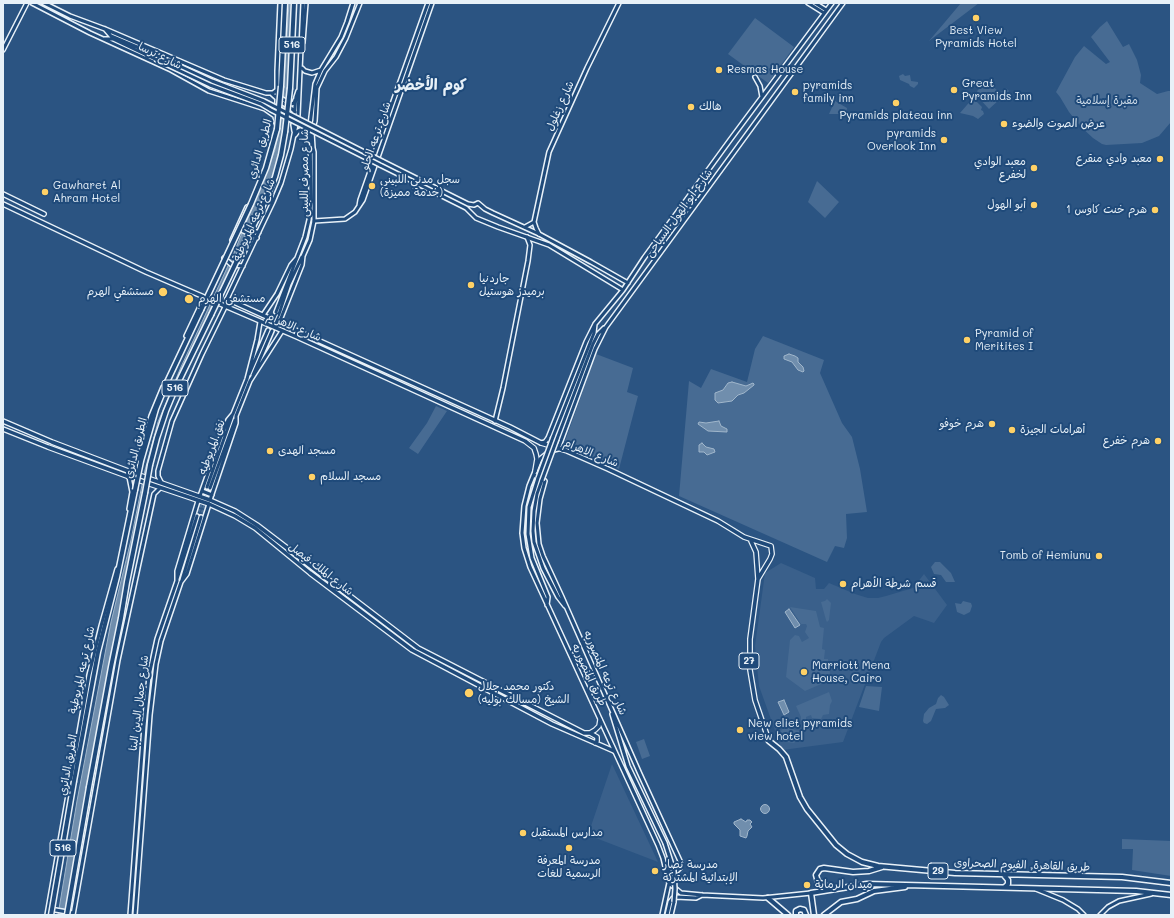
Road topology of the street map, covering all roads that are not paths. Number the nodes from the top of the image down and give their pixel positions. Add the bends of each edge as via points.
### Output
1 (27, 3) edge
2 (32, 3) edge
3 (44, 3) edge
4 (280, 3) edge
5 (285, 3) edge
6 (294, 3) edge
7 (304, 3) edge
8 (353, 3) edge
9 (360, 3) edge
10 (428, 3) edge
11 (432, 3) edge
12 (619, 3) edge
13 (808, 3) edge
14 (832, 3) edge
15 (843, 3) edge
16 (815, 5) edge
17 (825, 12) junction
18 (303, 16) junction
19 (105, 29) junction
20 (104, 39) junction
21 (3, 50) edge
22 (156, 57) junction
23 (321, 70) junction
24 (755, 77) dead end
25 (277, 90) junction
26 (299, 90) junction
27 (261, 92) junction
28 (272, 94) junction
29 (277, 97) junction
30 (296, 97) junction
31 (762, 97) junction
32 (254, 105) junction
33 (290, 105) junction
34 (295, 112) junction
35 (276, 123) junction
36 (310, 133) junction
37 (294, 134) junction
38 (3, 194) edge
39 (684, 203) junction
40 (3, 204) edge
41 (359, 206) junction
42 (692, 209) junction
43 (44, 214) dead end
44 (673, 218) junction
45 (314, 221) junction
46 (534, 222) junction
47 (240, 223) junction
48 (681, 225) junction
49 (525, 227) junction
50 (237, 229) junction
51 (259, 232) junction
52 (539, 234) junction
53 (527, 237) junction
54 (257, 238) junction
55 (536, 240) junction
56 (530, 245) junction
57 (298, 256) junction
58 (303, 256) junction
59 (242, 266) junction
60 (618, 278) junction
61 (628, 283) junction
62 (614, 284) junction
63 (623, 290) junction
64 (204, 298) junction
65 (227, 299) joint
66 (225, 307) junction
67 (264, 315) junction
68 (260, 322) junction
69 (279, 323) junction
70 (595, 324) junction
71 (606, 327) junction
72 (270, 331) tunnel mouth
73 (282, 331) junction
74 (249, 379) junction
75 (419, 386) junction
76 (429, 391) junction
77 (415, 392) junction
78 (427, 397) junction
79 (235, 415) junction
80 (3, 421) edge
81 (495, 421) junction
82 (3, 429) edge
83 (548, 438) junction
84 (541, 443) junction
85 (558, 447) junction
86 (535, 471) junction
87 (134, 473) junction
88 (533, 476) junction
89 (129, 477) junction
90 (161, 482) junction
91 (160, 487) junction
92 (209, 487) tunnel mouth
93 (202, 491) junction
94 (212, 495) junction
95 (200, 496) junction
96 (198, 500) junction
97 (210, 500) junction
98 (209, 504) junction
99 (750, 540) junction
100 (758, 579) junction
101 (177, 581) junction
102 (181, 582) junction
103 (338, 588) junction
104 (334, 591) junction
105 (347, 594) junction
106 (344, 598) junction
107 (548, 605) junction
108 (567, 608) junction
109 (612, 710) junction
110 (600, 720) junction
111 (590, 733) junction
112 (770, 741) joint
113 (595, 743) junction
114 (614, 751) junction
115 (140, 775) junction
116 (146, 776) junction
117 (138, 795) junction
118 (144, 802) junction
119 (884, 867) junction
120 (666, 870) junction
121 (1003, 874) junction
122 (669, 883) junction
123 (1171, 883) edge
124 (919, 885) junction
125 (1004, 888) junction
126 (834, 889) junction
127 (1036, 889) junction
128 (812, 893) junction
129 (1155, 893) junction
130 (702, 895) junction
131 (1171, 895) edge
132 (768, 898) junction
133 (48, 909) junction
134 (73, 914) edge
135 (47, 915) edge
136 (51, 915) edge
137 (67, 915) edge
138 (130, 915) edge
139 (135, 915) edge
140 (662, 915) edge
141 (667, 915) edge
142 (671, 915) edge
143 (788, 915) edge
144 (796, 915) edge
145 (806, 915) edge
146 (814, 915) edge
147 (824, 915) edge
148 (1084, 915) edge
149 (1100, 915) edge

1 - 21 main road
2 - 20 main road, شارع ترسا
3 - 19 main road, شارع ترسا
4 - 25 main road, شارع ترعه المريوطية
5 - 136 highway, الطريق الدائري / 516, bridge via 280,104 277,129 269,158 255,195 167,382 143,450 117,577 93,676
6 - 137 highway, الطريق الدائري / 516, bridge via 288,114 275,177 176,386 154,447 111,667
7 - 18 main road, شارع ترعه المريوطية
8 - 23 main road, شارع مصرف اللبينى via 341,37
9 - 45 main road, شارع مصرف اللبينى via 346,38 317,88 312,132
10 - 41 main road, شارع ترعه الحلو via 375,152
11 - 41 main road, شارع ترعه الحلو
12 - 46 main road, شارع زغلول via 549,152
13 - 16 main road
14 - 17 main road, شارع أبو الهول السياحى
15 - 42 main road, شارع أبو الهول السياحى
16 - 17 main road
17 - 31 main road, شارع أبو الهول السياحى
18 - 23 main road via 302,68 312,73
18 - 26 main road, شارع ترعه المريوطية
19 - 22 main road via 111,36
19 - 27 main road, شارع ترسا via 224,80
20 - 22 main road via 112,39
20 - 32 main road, شارع ترسا via 209,90
22 - 49 main road, bridge via 212,82 264,100 468,204 478,203 485,209
22 - 53 main road, bridge via 216,88 261,104 466,208 476,218
23 - 36 main road, شارع مصرف اللبينى via 314,89
24 - 31 main road
25 - 28 main road
25 - 29 main road, شارع ترعه المريوطية
26 - 30 main road
26 - 37 main road, شارع ترعه المريوطية
27 - 28 main road, شارع ترسا
27 - 32 main road via 262,99
28 - 29 main road
29 - 33 main road, bridge
29 - 35 main road, شارع ترعه المريوطية
30 - 33 main road
30 - 34 main road
31 - 39 main road, شارع أبو الهول السياحى
32 - 35 main road, شارع ترسا via 272,114
33 - 34 main road
34 - 37 main road
35 - 47 main road, شارع ترعه المريوطية via 265,167
36 - 37 main road via 304,129
36 - 57 main road, شارع مصرف اللبينى via 310,210 307,230
37 - 51 main road, شارع ترعه المريوطية via 281,183
38 - 43 main road
39 - 42 main road via 685,210
39 - 44 main road, شارع أبو الهول السياحى
40 - 64 main road, شارع الاهرام
41 - 45 main road, شارع ترعه الحلو via 353,214 345,218
42 - 48 main road, شارع أبو الهول السياحى
44 - 48 main road via 681,215
44 - 61 main road, شارع أبو الهول السياحى
45 - 58 main road, شارع مصرف اللبينى
46 - 49 main road
46 - 52 main road
47 - 50 main road, شارع ترعه المريوطية
47 - 51 main road, bridge via 254,232
48 - 71 main road, شارع أبو الهول السياحى
49 - 52 main road
50 - 54 main road, bridge
50 - 59 main road, شارع ترعه المريوطية, bridge via 224,257 232,265
51 - 54 main road, شارع ترعه المريوطية
52 - 60 main road
53 - 55 main road
53 - 56 main road
54 - 59 main road, شارع ترعه المريوطية
55 - 56 main road
55 - 62 main road via 553,247
56 - 81 main road
57 - 58 main road via 278,313
57 - 67 main road, شارع مصرف اللبينى
58 - 69 main road, شارع مصرف اللبينى via 302,265
59 - 65 main road, شارع ترعه المريوطية
60 - 61 main road
60 - 62 main road
61 - 63 main road, شارع أبو الهول السياحى
62 - 63 main road
63 - 70 main road, شارع أبو الهول السياحى
64 - 66 main road, شارع الاهرام, bridge
64 - 87 main road via 155,404
65 - 67 main road, شارع الاهرام
66 - 68 main road, شارع الاهرام
66 - 90 main road via 172,421 158,472
67 - 69 main road, شارع الاهرام
68 - 73 main road, شارع الاهرام
68 - 74 main road
69 - 75 main road, شارع الاهرام
70 - 83 main road, شارع أبو الهول السياحى
70 - 107 main road, bridge via 594,333 544,460 529,507 529,546 548,597
71 - 85 main road, شارع أبو الهول السياحى via 595,349
71 - 108 main road, bridge via 593,344 534,505 533,530 537,552 558,597
72 - 74 main road
73 - 74 main road
73 - 77 main road, شارع الاهرام
74 - 79 main road
75 - 76 main road, شارع الاهرام
75 - 77 main road
76 - 78 main road
76 - 81 main road, شارع الاهرام
77 - 78 main road, شارع الاهرام
78 - 86 main road, شارع الاهرام via 531,445 537,459
79 - 92 main road, نفق المريوطيه
79 - 93 main road via 228,420
79 - 94 main road via 236,423
80 - 87 main road, شارع الملك فيصل
81 - 84 main road, شارع الاهرام
82 - 89 main road, شارع الملك فيصل
83 - 84 main road
83 - 85 main road via 551,444
84 - 85 main road, شارع الاهرام
85 - 86 main road, طريق المنصوريه via 542,456
85 - 99 main road, شارع الاهرام via 712,518
86 - 88 main road, طريق المنصوريه
87 - 90 main road, شارع الملك فيصل, bridge
88 - 107 main road, طريق المنصوريه via 524,506 522,533 528,563
88 - 108 main road, شارع ترعه المنصوريه via 539,475 545,481 537,516 539,544
89 - 91 main road, شارع الملك فيصل, bridge
89 - 133 main road, شارع ترعه المريوطية via 132,492 127,521 89,675
90 - 95 main road, شارع الملك فيصل
91 - 96 main road, شارع الملك فيصل
91 - 134 main road via 154,494 128,626 118,660
93 - 94 main road
93 - 95 main road
94 - 97 main road
95 - 97 main road, شارع الملك فيصل
96 - 98 main road, شارع الملك فيصل
96 - 101 main road, شارع جمال الدين البنا via 177,571
97 - 103 main road, شارع الملك فيصل via 245,516
98 - 102 main road, شارع جمال الدين البنا via 187,574
98 - 104 main road, شارع الملك فيصل via 248,524
99 - 100 main road, 27 via 756,552
99 - 100 main road, شارع الاهرام / 27 via 771,546 772,554
100 - 112 main road, 27 via 750,639 750,670 755,700
101 - 102 main road via 199,516
101 - 115 main road, شارع جمال الدين البنا via 157,639 151,669
102 - 116 main road, شارع جمال الدين البنا via 157,660
103 - 104 main road
103 - 105 main road, شارع الملك فيصل
104 - 106 main road, شارع الملك فيصل
105 - 106 main road
105 - 111 main road, شارع الملك فيصل via 418,648 560,722 584,733
106 - 113 main road, شارع الملك فيصل via 423,657 552,724
107 - 110 main road, طريق المنصوريه
108 - 109 main road, شارع ترعه المنصوريه
109 - 120 main road, شارع ترعه المنصوريه via 681,863 677,871
109 - 142 main road, bridge via 628,766 671,860 675,889
110 - 111 main road via 597,728
110 - 114 main road, طريق المنصوريه
111 - 113 main road via 597,737
112 - 119 highway, طريق القاهرة, الفيوم الصحراوى / 29 via 784,753 802,801 833,841 857,860
113 - 114 main road, شارع الملك فيصل
114 - 120 main road, طريق المنصوريه via 658,845
115 - 116 main road via 142,781
115 - 117 main road, شارع جمال الدين البنا
116 - 118 main road, شارع جمال الدين البنا
117 - 118 main road via 142,794
117 - 138 main road, شارع جمال الدين البنا
118 - 139 main road, شارع جمال الدين البنا
119 - 121 highway, طريق القاهرة, الفيوم الصحراوى / 29
119 - 126 highway via 858,872 824,868 818,871 818,882
120 - 122 main road, طريق المنصوريه
121 - 123 highway, طريق القاهرة, الفيوم الصحراوى / 29 via 1122,877
121 - 125 highway via 1008,880
122 - 130 main road via 681,893
122 - 140 main road, طريق المنصوريه
124 - 125 highway, طريق القاهرة, الفيوم الصحراوى / 29
124 - 126 highway, طريق القاهرة, الفيوم الصحراوى / 29 via 867,884
124 - 147 highway via 868,893 857,899 841,902
125 - 127 highway, طريق القاهرة, الفيوم الصحراوى / 29
126 - 128 highway, طريق القاهرة, الفيوم الصحراوى / 29
127 - 129 highway, طريق القاهرة, الفيوم الصحراوى / 29
127 - 148 main road via 1063,900
128 - 132 main road
128 - 146 highway
129 - 131 highway, طريق القاهرة, الفيوم الصحراوى / 29
129 - 149 main road via 1119,901
130 - 132 main road
130 - 141 main road via 696,898 674,897
132 - 143 highway
133 - 134 main road
133 - 135 main road, شارع ترعه المريوطية
144 - 145 highway via 796,911 801,909

